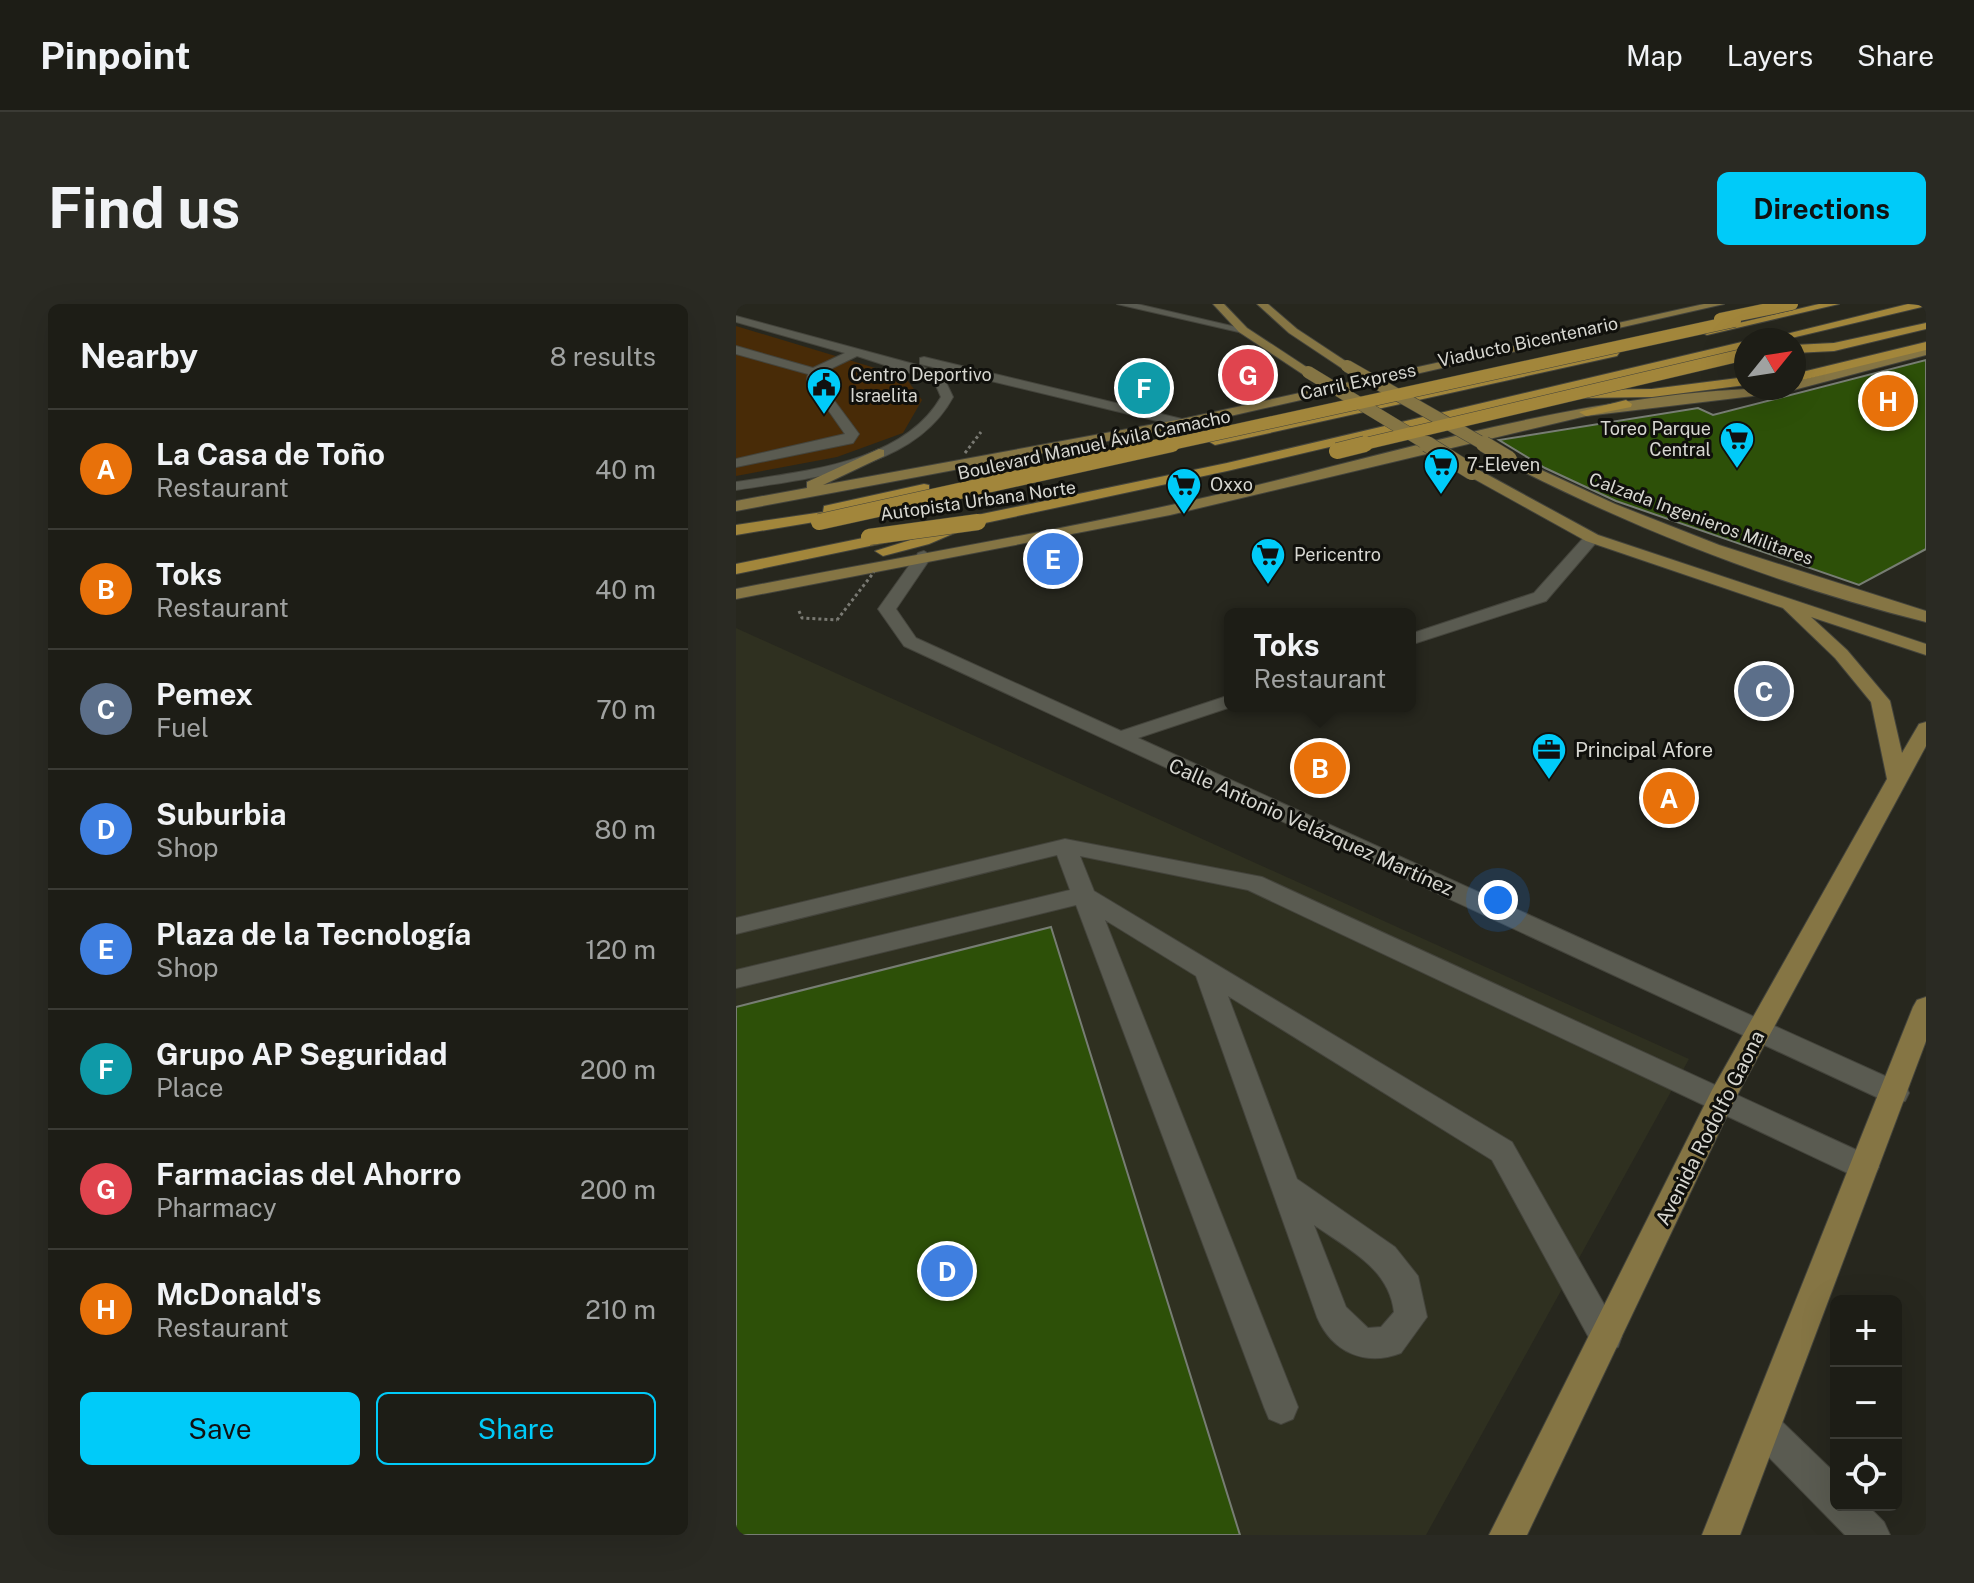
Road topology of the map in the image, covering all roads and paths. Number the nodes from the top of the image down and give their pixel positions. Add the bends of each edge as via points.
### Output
1 (1122, 304) edge
2 (1719, 304) edge
3 (1734, 304) edge
4 (1792, 304) edge
5 (1812, 304) edge
6 (1834, 304) edge
7 (1922, 304) edge
8 (1258, 306) edge
9 (1220, 307) edge
10 (736, 308) edge
11 (1236, 308) dead end
12 (1926, 312) edge
13 (736, 319) edge
14 (1926, 326) edge
15 (1243, 330) junction
16 (1713, 330) junction
17 (1806, 331) edge
18 (1926, 334) edge
19 (1806, 340) edge
20 (871, 346) junction
21 (1926, 347) edge
22 (1734, 348) edge
23 (1806, 348) edge
24 (736, 350) edge
25 (854, 352) junction
26 (1734, 354) edge
27 (1862, 354) junction
28 (1698, 356) junction
29 (1734, 357) edge
30 (1806, 366) edge
31 (814, 372) junction
32 (1852, 372) joint
33 (1806, 379) edge
34 (1806, 380) edge
35 (1734, 383) edge
36 (1734, 390) edge
37 (1540, 394) junction
38 (1734, 394) edge
39 (1586, 412) junction
40 (1180, 429) junction
41 (879, 453) junction
42 (736, 463) edge
43 (736, 486) edge
44 (924, 488) junction
45 (787, 497) junction
46 (736, 506) edge
47 (736, 516) edge
48 (966, 522) junction
49 (736, 534) edge
50 (1592, 538) junction
51 (924, 556) junction
52 (736, 560) edge
53 (736, 569) edge
54 (736, 584) edge
55 (736, 594) edge
56 (1783, 601) junction
57 (1926, 617) edge
58 (802, 618) dead end
59 (837, 620) dead end
60 (1416, 638) edge
61 (1926, 650) edge
62 (1224, 703) edge
63 (1926, 728) edge
64 (1116, 739) junction
65 (1898, 780) junction
66 (1065, 846) junction
67 (1083, 895) junction
68 (736, 926) edge
69 (1205, 967) junction
70 (736, 979) edge
71 (1926, 1007) edge
72 (1759, 1031) junction
73 (1895, 1093) junction
74 (1722, 1098) junction
75 (1864, 1167) junction
76 (1287, 1188) junction
77 (1606, 1336) junction
78 (1281, 1407) dead end
79 (1763, 1427) junction
80 (1830, 1494) edge
81 (1847, 1511) edge
82 (1508, 1535) edge
83 (1721, 1535) edge
84 (1871, 1535) edge

1 - 15 street
2 - 40 main road, Boulevard Manuel Ávila Camacho
3 - 16 highway
4 - 40 highway, Viaducto Bicentenario, bridge
5 - 49 highway, Carril Express, bridge via 819,522
6 - 16 highway, Boulevard Manuel Ávila Camacho
7 - 17 highway
8 - 57 main road, Calzada Ingenieros Militares, bridge via 1347,366 1584,499 1709,547
9 - 11 main road
9 - 15 main road
10 - 20 street
12 - 19 highway
13 - 25 street
14 - 23 highway
15 - 50 main road, bridge via 1472,472
16 - 49 highway, Boulevard Manuel Ávila Camacho via 1042,477
18 - 27 highway
20 - 25 street
20 - 40 street
21 - 27 highway
21 - 32 main road
21 - 33 highway
22 - 28 highway
24 - 31 street
25 - 31 street
25 - 41 street via 939,379 947,397 933,421
26 - 28 highway
27 - 30 highway
28 - 37 highway
29 - 52 highway, Autopista Urbana Norte, bridge via 1080,507
31 - 42 street via 813,380 852,434 848,440
32 - 34 highway
35 - 37 highway via 1652,393
36 - 39 highway
37 - 48 highway
38 - 39 main road
39 - 51 main road via 1170,510
40 - 44 highway, Autopista Urbana Norte
40 - 45 main road, Boulevard Manuel Ávila Camacho
41 - 43 street
41 - 45 main road
44 - 47 highway
44 - 49 highway, Autopista Urbana Norte
45 - 46 main road, Boulevard Manuel Ávila Camacho
48 - 53 highway
48 - 54 highway via 923,541
50 - 56 main road
50 - 60 street via 1540,597
51 - 55 main road
51 - 64 street, Calle Antonio Velázquez Martínez via 887,609 910,642
56 - 61 main road
56 - 65 main road via 1841,654 1880,701
58 - 59 path
62 - 64 street
63 - 65 main road, Avenida Rodolfo Gaona
64 - 72 street, Calle Antonio Velázquez Martínez
65 - 72 main road, Avenida Rodolfo Gaona
66 - 67 street
66 - 68 street
66 - 74 street via 1254,883
67 - 69 street
67 - 70 street
67 - 78 street
69 - 76 street
69 - 77 street via 1502,1151
71 - 73 main road
72 - 73 street, Calle Antonio Velázquez Martínez
72 - 74 main road, Avenida Rodolfo Gaona
73 - 75 main road
74 - 75 street
74 - 77 main road, Avenida Rodolfo Gaona
75 - 79 main road
76 - 76 street via 1333,1317 1362,1344 1389,1342 1411,1317 1407,1286 1384,1257
77 - 82 main road, Avenida Rodolfo Gaona
79 - 80 street
79 - 83 main road
81 - 84 street

